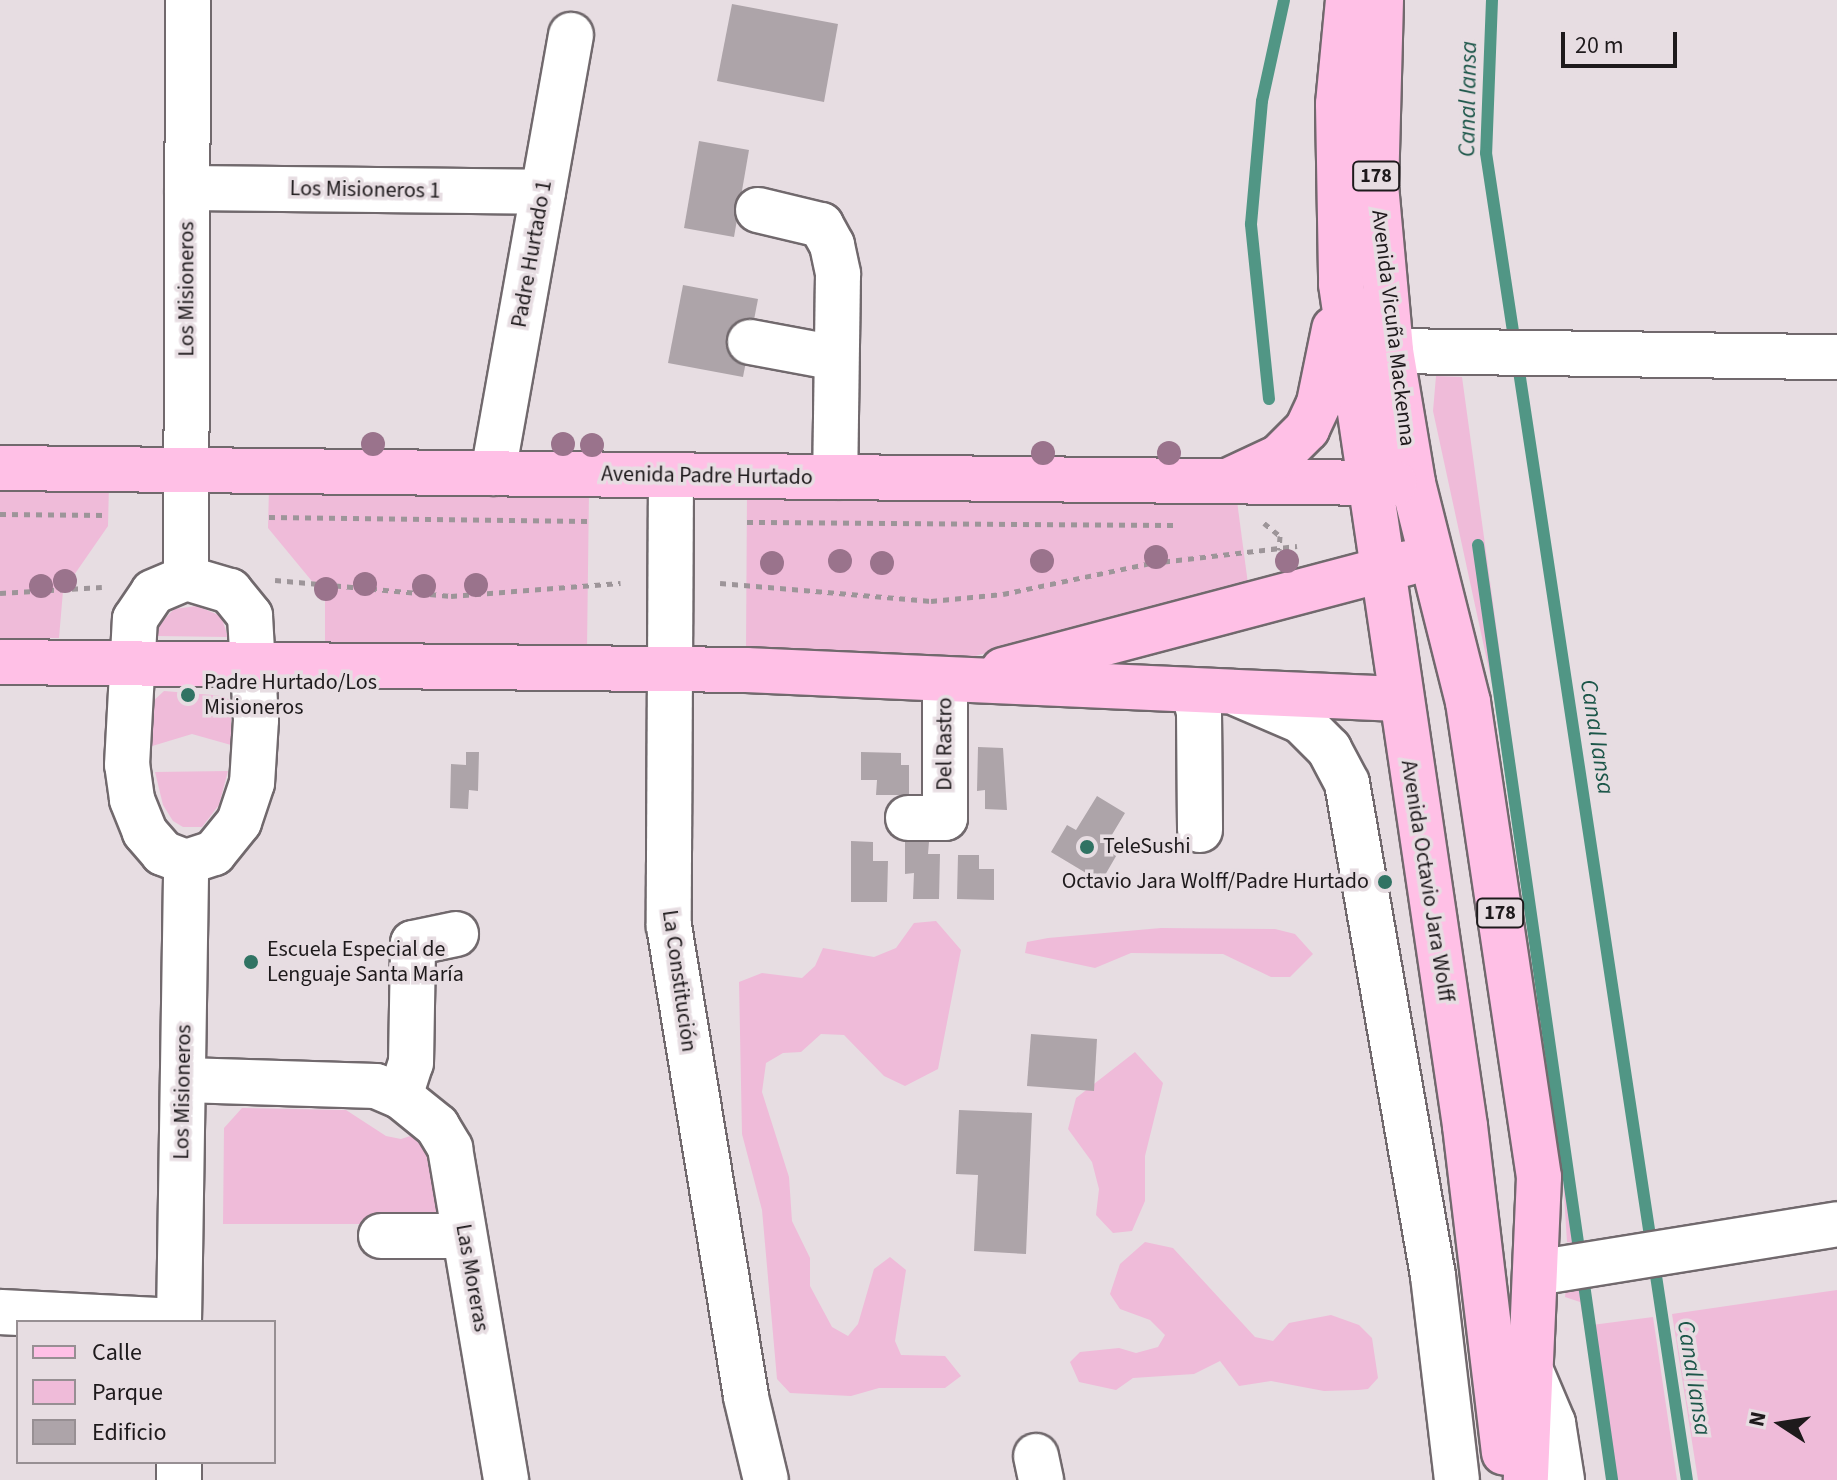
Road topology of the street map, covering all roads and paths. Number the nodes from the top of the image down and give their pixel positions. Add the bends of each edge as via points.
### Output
1 (188, 0) edge
2 (1348, 0) edge
3 (1381, 0) edge
4 (571, 35) dead end
5 (187, 188) junction
6 (543, 192) junction
7 (758, 210) dead end
8 (1341, 284) junction
9 (750, 342) dead end
10 (1391, 351) junction
11 (1837, 357) edge
12 (836, 358) junction
13 (0, 468) edge
14 (186, 470) junction
15 (493, 473) junction
16 (671, 476) junction
17 (835, 477) junction
18 (1227, 481) junction
19 (1368, 483) junction
20 (1413, 483) junction
21 (0, 514) edge
22 (108, 515) dead end
23 (269, 517) dead end
24 (588, 521) dead end
25 (747, 522) dead end
26 (1251, 522) dead end
27 (1178, 525) dead end
28 (1310, 544) dead end
29 (1279, 548) junction
30 (1433, 558) junction
31 (1381, 570) junction
32 (186, 578) junction
33 (271, 579) dead end
34 (621, 583) dead end
35 (720, 583) dead end
36 (102, 587) dead end
37 (0, 593) edge
38 (1279, 595) junction
39 (0, 662) edge
40 (129, 663) junction
41 (255, 665) junction
42 (669, 669) junction
43 (954, 680) junction
44 (1210, 691) junction
45 (1398, 699) junction
46 (908, 818) dead end
47 (1200, 830) dead end
48 (186, 862) junction
49 (456, 934) dead end
50 (184, 1080) junction
51 (400, 1096) junction
52 (1837, 1224) edge
53 (381, 1236) dead end
54 (464, 1236) junction
55 (1536, 1273) junction
56 (0, 1312) edge
57 (159, 1320) edge
58 (179, 1320) edge
59 (1530, 1369) junction
60 (506, 1480) edge
61 (766, 1480) edge
62 (1457, 1480) edge
63 (1507, 1480) edge
64 (1526, 1480) edge
65 (1562, 1480) edge

1 - 5 street, Los Misioneros
2 - 8 main road, Avenida Vicuña Mackenna / 178 via 1338,104
3 - 10 main road, Avenida Vicuña Mackenna / 178 via 1376,185
4 - 6 street, Padre Hurtado 1
5 - 6 street, Los Misioneros 1
5 - 14 street, Los Misioneros
6 - 15 street, Padre Hurtado 1
7 - 12 street via 821,225 832,245 838,274
8 - 18 main road via 1326,374 1307,429 1279,457
8 - 19 main road, Avenida Octavio Jara Wolff / 178
9 - 12 street
10 - 11 street
10 - 20 main road, Avenida Vicuña Mackenna / 178
12 - 17 street
13 - 14 main road, Avenida Padre Hurtado
14 - 15 main road, Avenida Padre Hurtado
14 - 32 street, Los Misioneros
15 - 16 main road, Avenida Padre Hurtado
16 - 17 main road, Avenida Padre Hurtado
16 - 42 street, La Constitución
17 - 18 main road, Avenida Padre Hurtado
18 - 19 main road, Avenida Padre Hurtado
19 - 20 main road, Avenida Padre Hurtado
19 - 31 main road, Avenida Octavio Jara Wolff / 178
20 - 30 main road, Avenida Vicuña Mackenna / 178
21 - 22 path
23 - 24 path
25 - 27 path
26 - 29 path via 1262,522 1280,536
28 - 29 path
29 - 35 path via 1152,563 1035,589 944,601 894,601
29 - 38 path
30 - 31 main road
30 - 55 main road, 178 via 1468,702 1535,1143 1540,1213
31 - 38 main road
31 - 45 main road, Avenida Octavio Jara Wolff / 178
32 - 40 street via 166,584 143,603 131,633
32 - 41 street via 216,583 241,602 250,616
33 - 34 path via 451,596
36 - 37 path
38 - 43 main road
39 - 40 main road
40 - 41 main road
40 - 48 street via 132,799 153,844
41 - 42 main road
41 - 48 street via 254,762 247,803 227,841 214,853
42 - 43 main road
42 - 61 street, La Constitución via 669,926 746,1397
43 - 44 main road
43 - 46 street, Del Rastro via 945,818
44 - 45 main road
44 - 47 street via 1199,712
44 - 62 street via 1259,699 1301,721 1329,749 1347,783 1433,1276
45 - 63 main road, Avenida Octavio Jara Wolff / 178 via 1465,1126
48 - 50 street, Los Misioneros
49 - 51 street via 413,943 411,1063
50 - 51 street, Las Moreras via 352,1082
50 - 58 street, Los Misioneros
51 - 54 street, Las Moreras via 437,1126 450,1148
52 - 55 street
53 - 54 street
54 - 60 street, Las Moreras
55 - 59 main road, 178
56 - 57 street
59 - 64 main road, 178
59 - 65 street via 1553,1423

